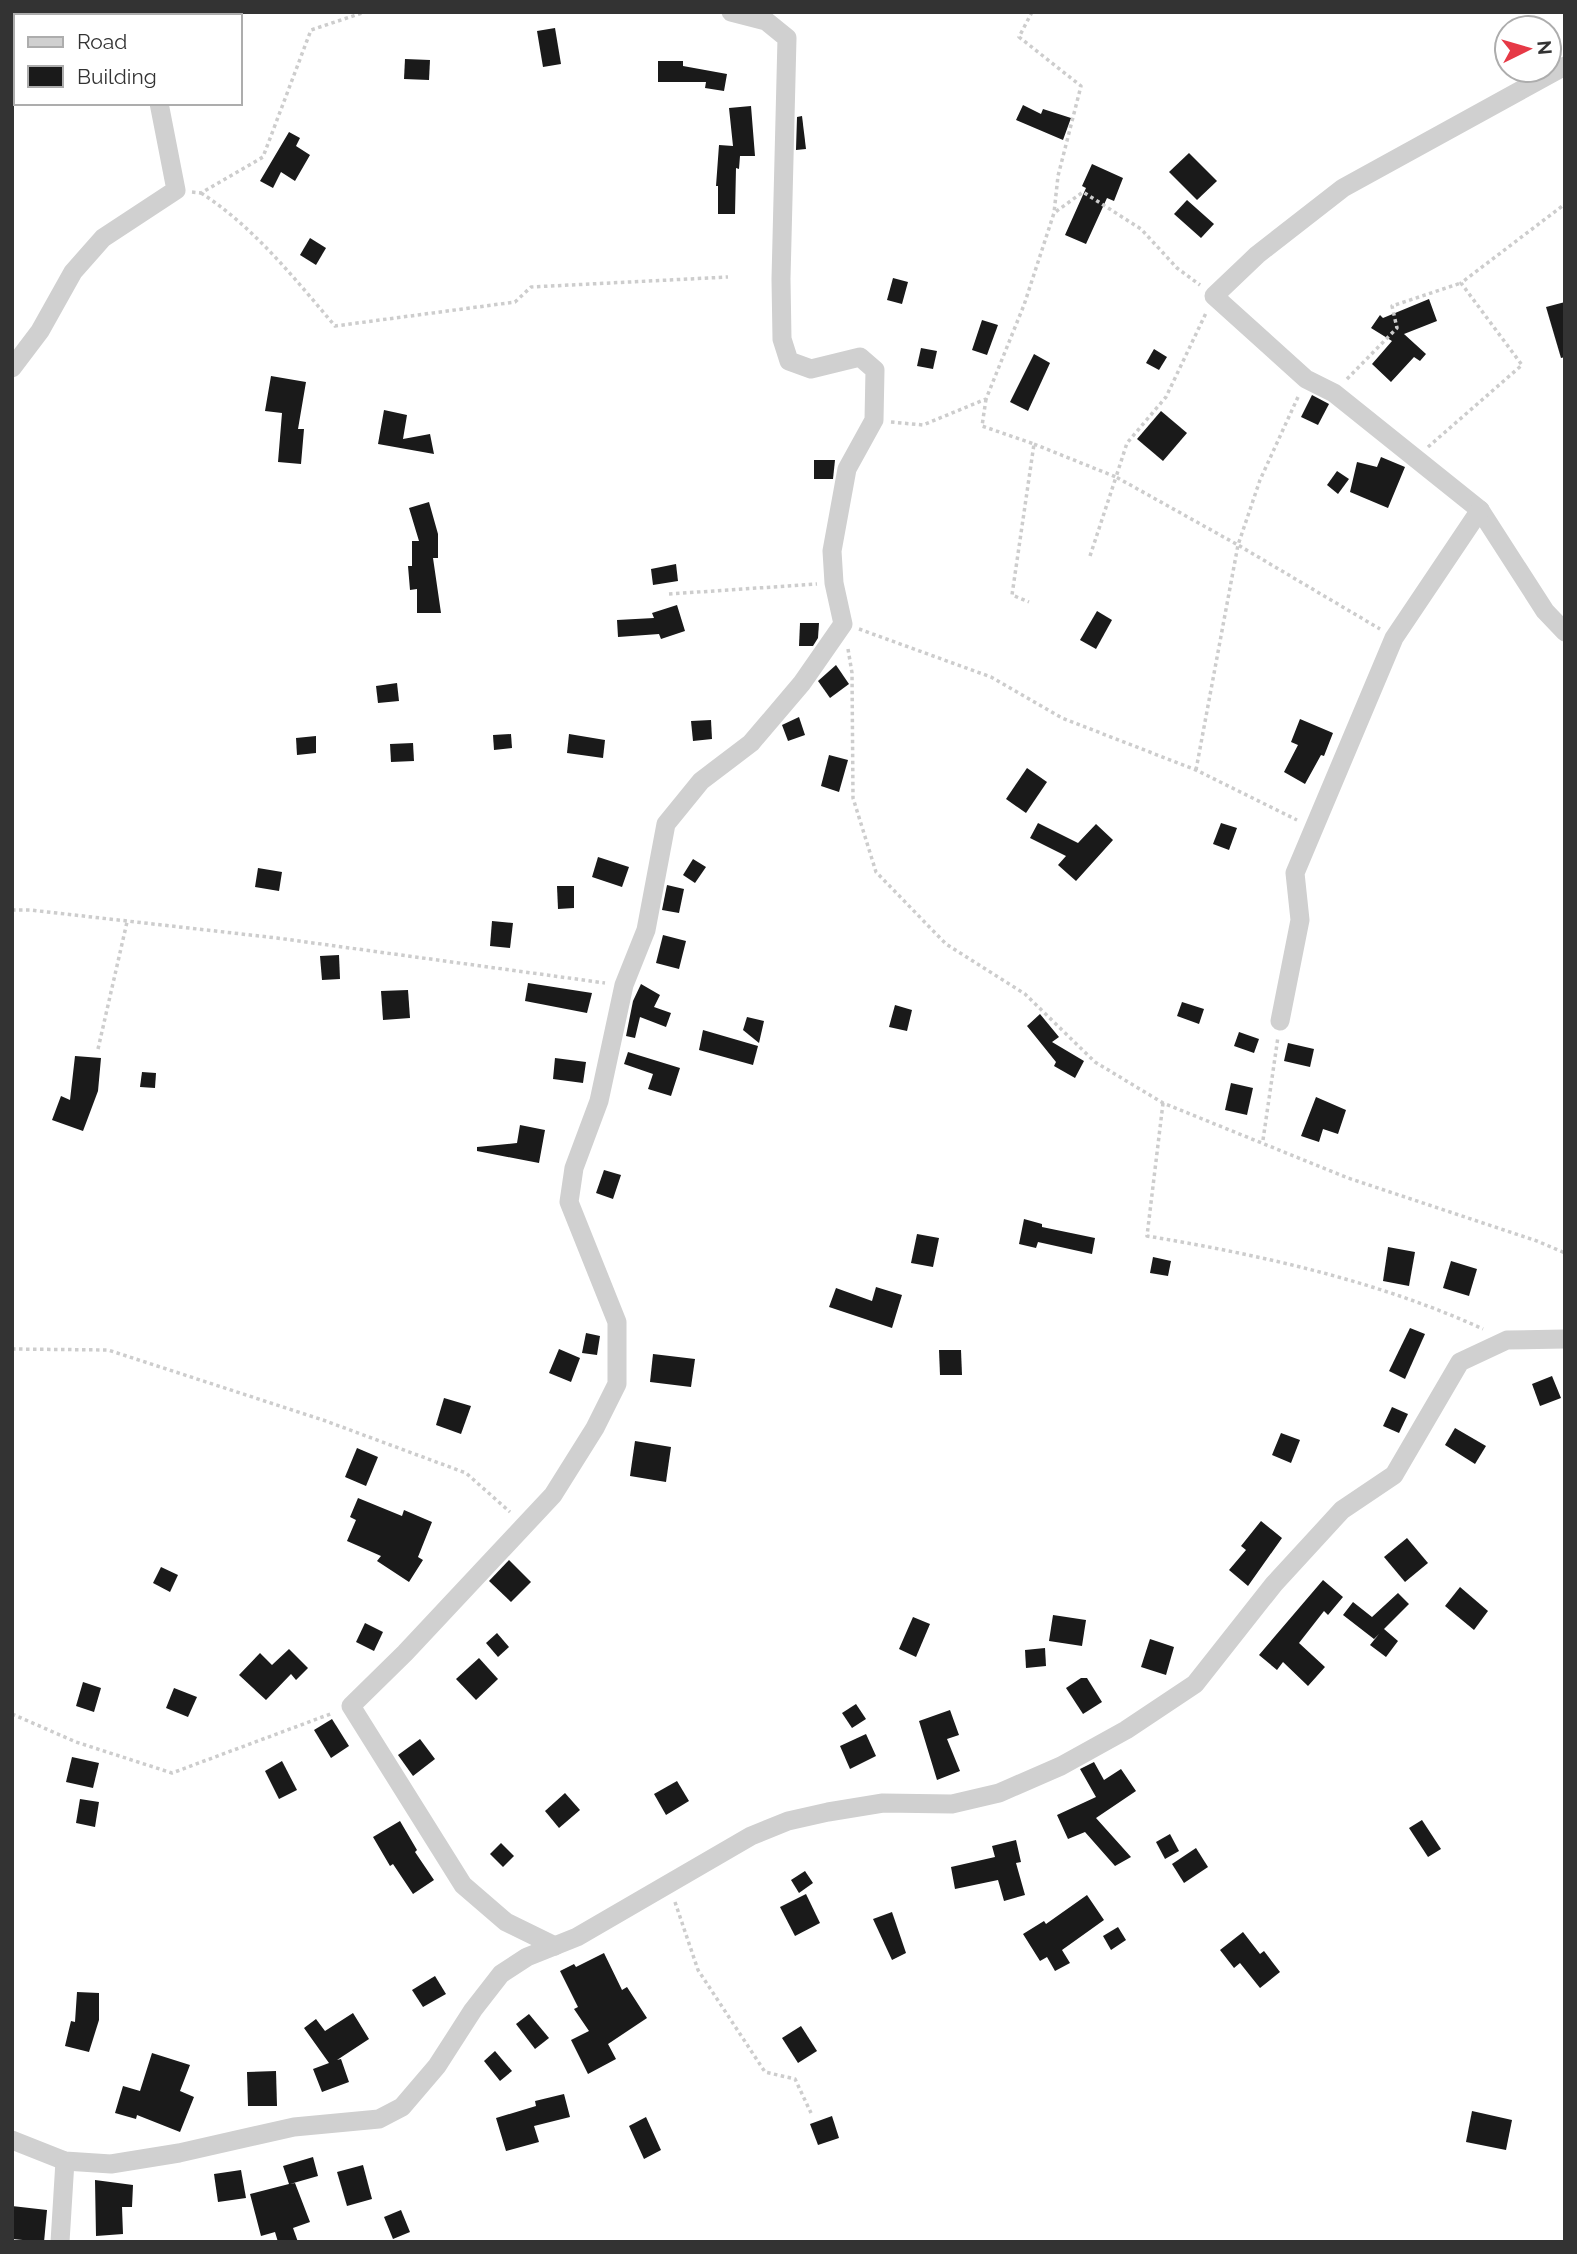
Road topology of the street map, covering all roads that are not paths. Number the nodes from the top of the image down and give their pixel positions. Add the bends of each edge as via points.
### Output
1 (731, 12) edge
2 (1565, 66) edge
3 (159, 105) edge
4 (12, 368) edge
5 (1480, 510) junction
6 (1565, 632) edge
7 (1280, 1021) road end
8 (1565, 1339) edge
9 (555, 1946) junction
10 (12, 2140) edge
11 (65, 2161) junction
12 (60, 2242) edge

1 - 9 street via 766,21 787,38 781,279 782,339 789,361 811,369 860,357 875,370 874,420 847,469 832,551 843,624 751,743 701,781 666,824 646,930 624,985 599,1101 574,1168 569,1202 617,1322 617,1384 553,1495 351,1706 463,1885 506,1922
2 - 5 street via 1343,188 1257,255 1214,296 1306,379 1334,393
3 - 4 street via 176,190 103,238 73,272 40,331
5 - 6 street via 1545,611
5 - 7 street via 1394,638 1295,873 1300,920
8 - 9 street via 1507,1340 1460,1362 1394,1475 1342,1510 1274,1584 1195,1684 1126,1730 999,1793 952,1804 883,1803 788,1821 751,1836
9 - 11 street via 501,1974 402,2107 379,2119 294,2127 111,2164
10 - 11 street
11 - 12 street

